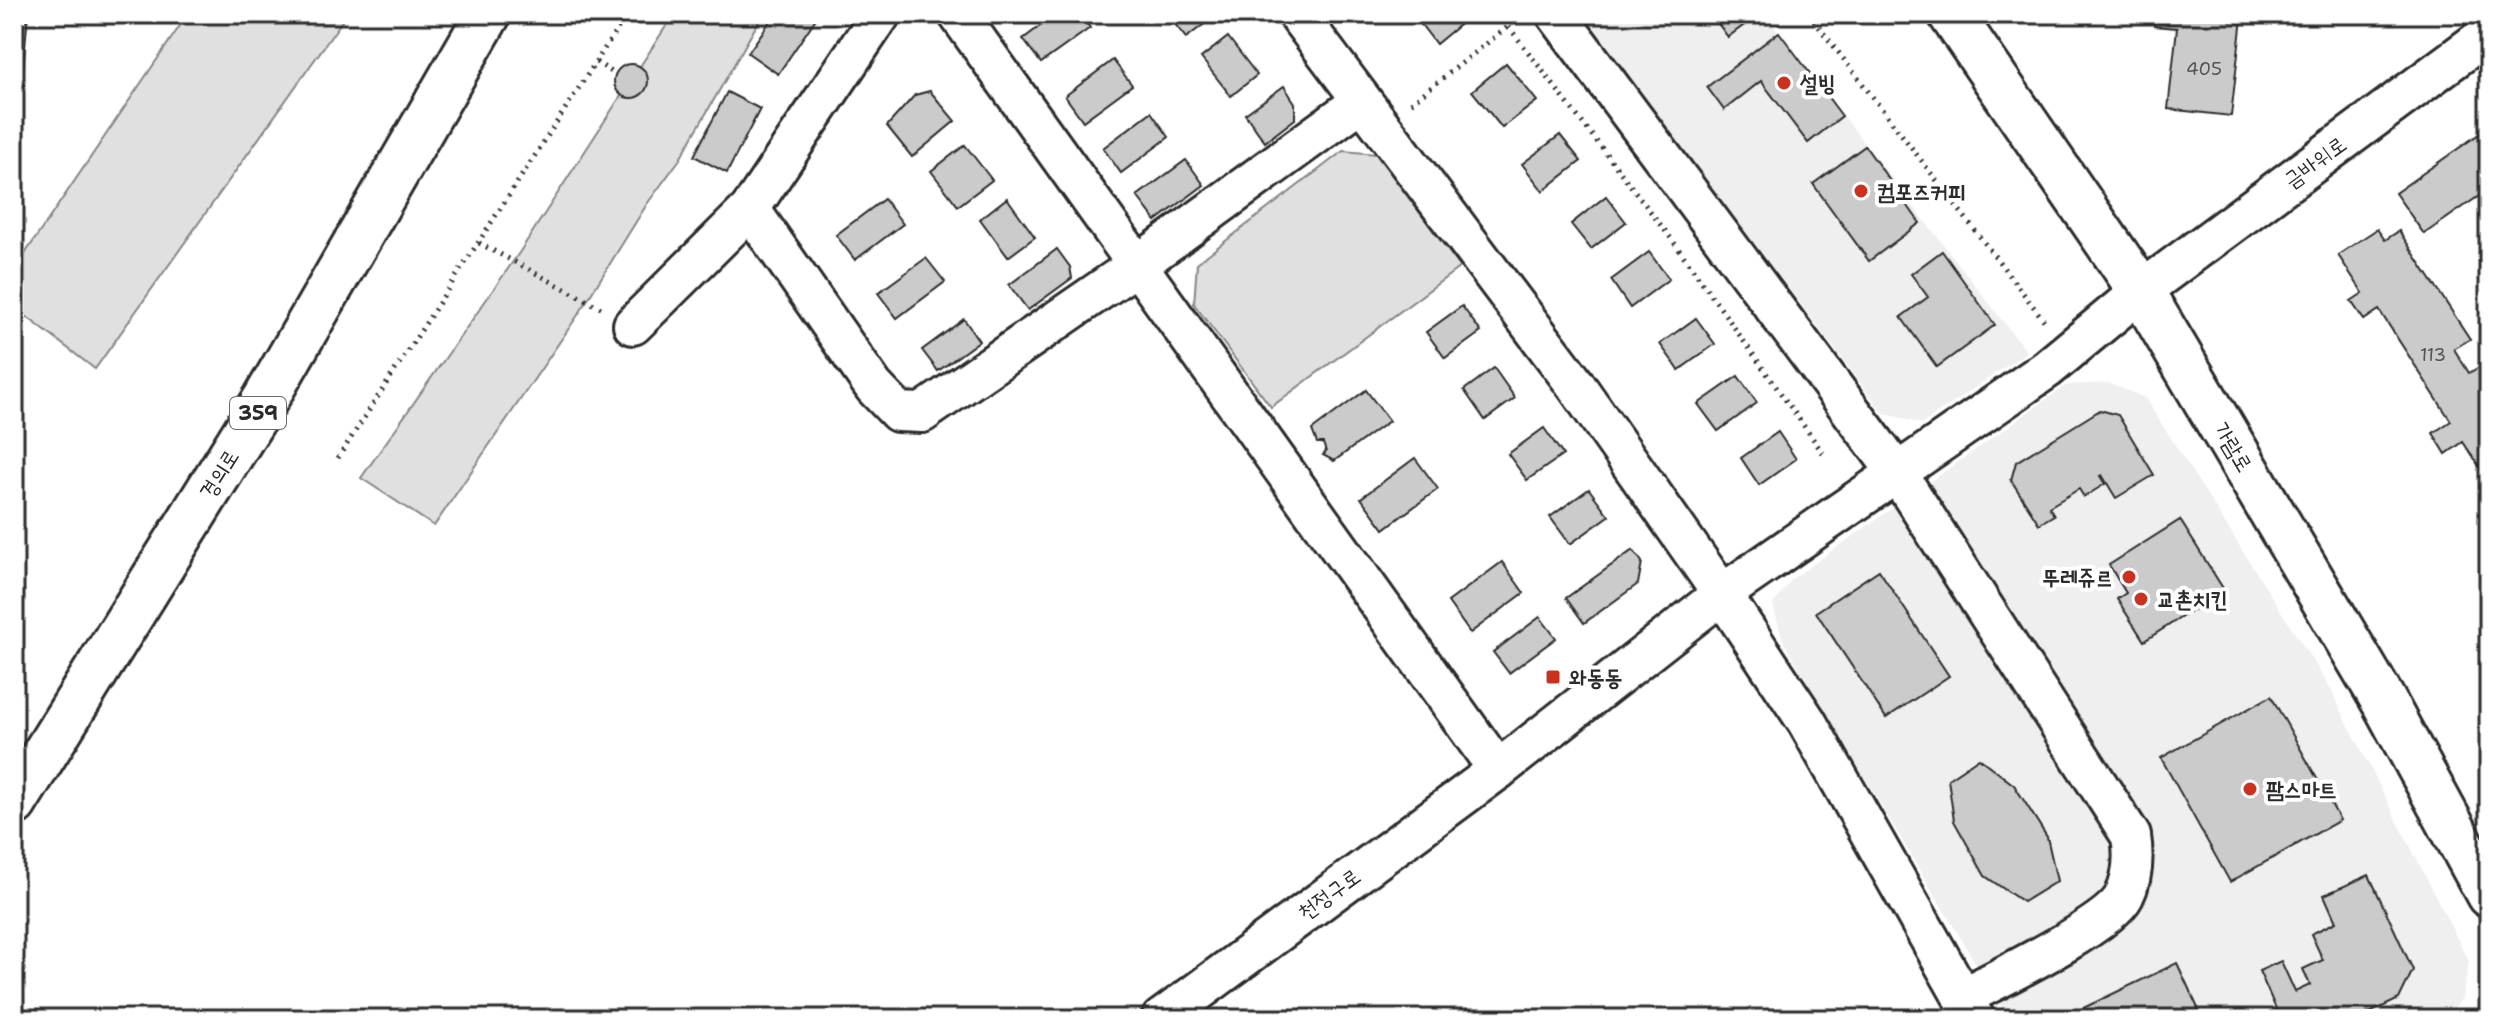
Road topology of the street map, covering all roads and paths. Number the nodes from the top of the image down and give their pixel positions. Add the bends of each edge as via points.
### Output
1 (488, 14) edge
2 (627, 14) edge
3 (881, 14) edge
4 (958, 14) edge
5 (1297, 14) edge
6 (1499, 14) edge
7 (1524, 14) edge
8 (1556, 14) edge
9 (1809, 14) edge
10 (1951, 14) edge
11 (1509, 26) junction
12 (2489, 33) edge
13 (596, 62) junction
14 (615, 74) dead end
15 (1372, 114) junction
16 (750, 209) junction
17 (479, 243) junction
18 (1137, 265) junction
19 (2141, 291) junction
20 (633, 325) joint
21 (2051, 330) dead end
22 (1823, 453) dead end
23 (338, 458) dead end
24 (1898, 474) junction
25 (1722, 594) junction
26 (1498, 770) junction
27 (14, 803) edge
28 (2489, 895) edge
29 (1969, 1008) edge
30 (1161, 1019) edge

1 - 27 street, 경의로 / 359 via 265,400
2 - 13 path
3 - 16 street
4 - 18 street
5 - 15 street
6 - 11 path
7 - 11 path
8 - 24 street
9 - 21 path
10 - 19 street, 가람로
11 - 15 path
11 - 22 path via 1673,241
12 - 19 street, 금바위로
13 - 14 path
13 - 17 path
15 - 18 street
15 - 25 street via 1575,384
16 - 18 street via 874,387 898,412 922,413
16 - 20 street
17 - 20 path
17 - 23 path
18 - 26 street
19 - 24 street, 금바위로 via 2047,369
19 - 28 street, 가람로 via 2383,700
24 - 25 street, 천정구로
24 - 29 street via 2131,836 2134,858 2124,897 2102,920
25 - 26 street, 천정구로
25 - 29 street via 1807,722
26 - 30 street, 천정구로

